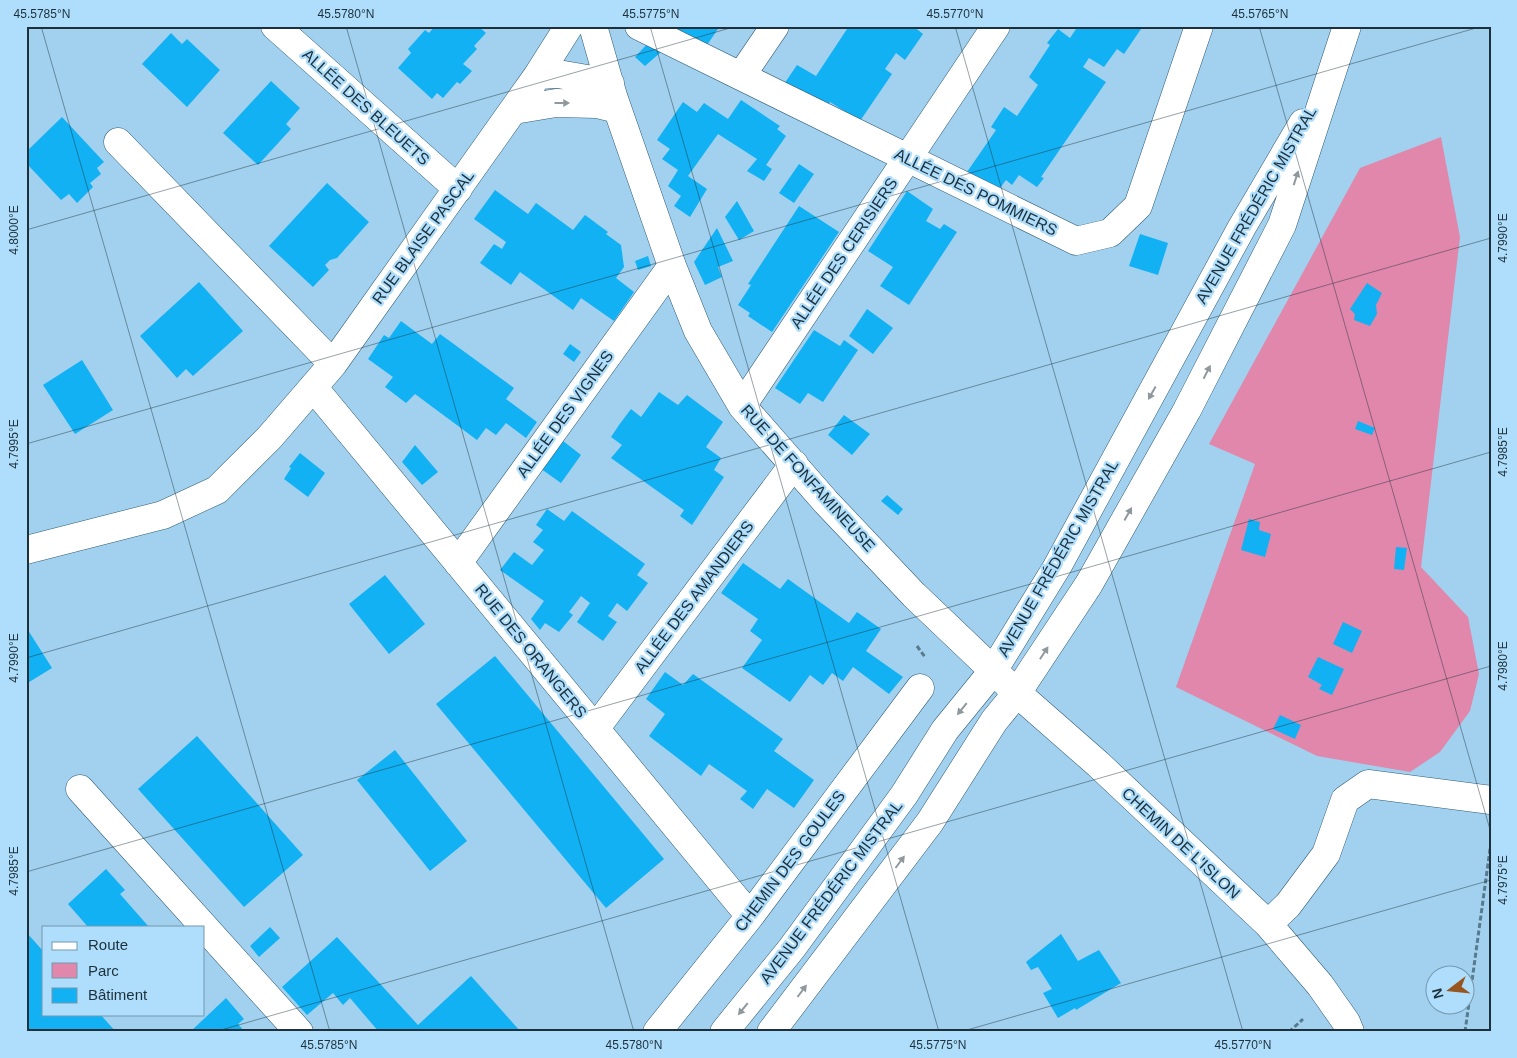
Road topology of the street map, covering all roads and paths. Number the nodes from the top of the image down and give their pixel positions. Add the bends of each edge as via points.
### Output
1 (275, 26) edge
2 (569, 26) edge
3 (593, 26) edge
4 (639, 26) edge
5 (775, 26) edge
6 (996, 26) edge
7 (1199, 26) edge
8 (1347, 26) edge
9 (538, 75) junction
10 (742, 76) junction
11 (1328, 78) junction
12 (610, 82) junction
13 (617, 109) junction
14 (514, 110) junction
15 (118, 142) dead end
16 (907, 158) junction
17 (458, 189) junction
18 (672, 266) junction
19 (333, 364) junction
20 (313, 387) junction
21 (742, 406) junction
22 (794, 464) junction
23 (26, 550) edge
24 (458, 563) junction
25 (993, 671) junction
26 (920, 688) dead end
27 (1017, 693) junction
28 (595, 729) junction
29 (80, 789) dead end
30 (1491, 800) edge
31 (1491, 842) edge
32 (750, 916) junction
33 (1268, 924) junction
34 (203, 926) edge
35 (205, 928) edge
36 (299, 1032) edge
37 (657, 1032) edge
38 (724, 1032) edge
39 (772, 1032) edge
40 (1350, 1032) edge
41 (1466, 1032) edge

1 - 17 street, ALLÉE DES BLEUETS
2 - 9 street, RUE BLAISE PASCAL
3 - 12 street, RUE DE FONFAMINEUSE
4 - 10 street, ALLÉE DES POMMIERS
5 - 10 street
6 - 16 street, ALLÉE DES CERISIERS
7 - 16 street, ALLÉE DES POMMIERS via 1138,206 1110,233 1076,240
8 - 11 street, AVENUE FRÉDÉRIC MISTRAL
9 - 12 street via 558,74
9 - 14 street, RUE BLAISE PASCAL
10 - 16 street, ALLÉE DES POMMIERS
11 -> 25 street, AVENUE FRÉDÉRIC MISTRAL via 1242,227 1057,567
27 -> 11 street, AVENUE FRÉDÉRIC MISTRAL via 1099,566 1187,410 1282,225
12 - 13 street, RUE DE FONFAMINEUSE
14 -> 13 street via 556,102 597,104
13 - 18 street, RUE DE FONFAMINEUSE
14 - 17 street, RUE BLAISE PASCAL
15 - 19 street
16 - 21 street, ALLÉE DES CERISIERS
17 - 19 street, RUE BLAISE PASCAL
18 - 21 street, RUE DE FONFAMINEUSE via 698,332
18 - 24 street, ALLÉE DES VIGNES
19 - 20 street, RUE BLAISE PASCAL
20 - 23 street, RUE BLAISE PASCAL via 270,438 217,490 163,515
20 - 24 street, RUE DES ORANGERS
21 - 22 street, RUE DE FONFAMINEUSE
22 - 25 street, RUE DE FONFAMINEUSE via 914,595
22 - 28 street, ALLÉE DES AMANDIERS
24 - 28 street, RUE DES ORANGERS
25 - 27 street, CHEMIN DE L'ISLON
25 -> 38 street, AVENUE FRÉDÉRIC MISTRAL via 945,730 904,795 792,948
26 - 32 street, CHEMIN DES GOULES
27 - 33 street, CHEMIN DE L'ISLON via 1098,764
39 -> 27 street, AVENUE FRÉDÉRIC MISTRAL via 930,822 994,721
28 - 32 street, RUE DES ORANGERS
29 - 34 street
30 - 33 street via 1368,784 1346,800 1326,854 1288,905
31 - 41 path
32 - 37 street, CHEMIN DES GOULES
33 - 40 street, CHEMIN DE L'ISLON via 1320,985
35 - 36 street

